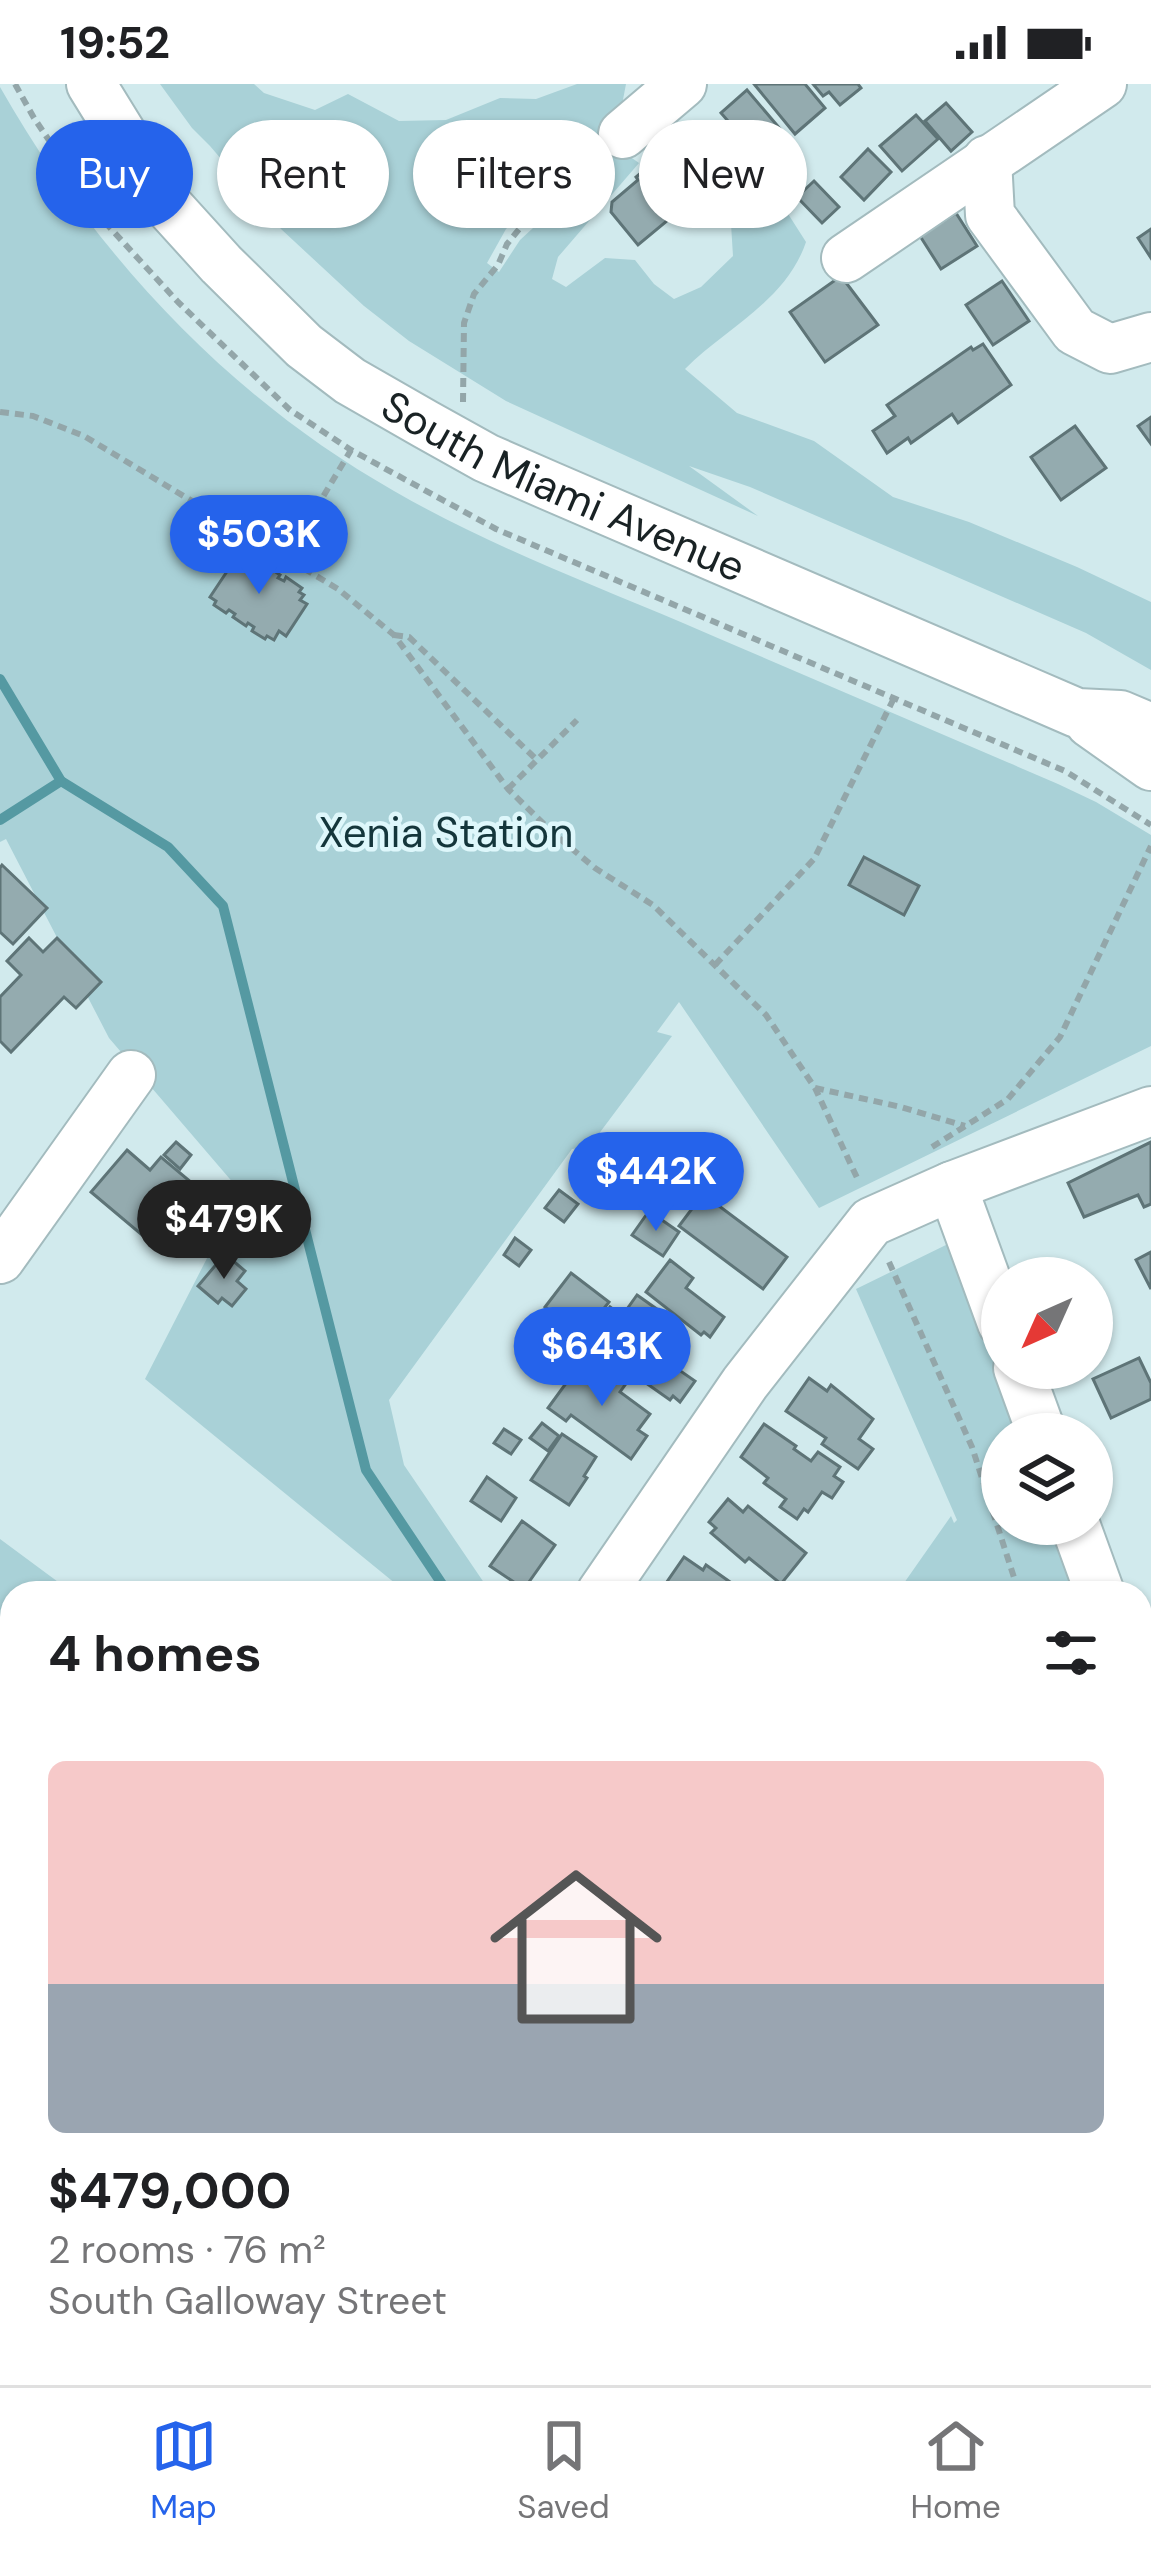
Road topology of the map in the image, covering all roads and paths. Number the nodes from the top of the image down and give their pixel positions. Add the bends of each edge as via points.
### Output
1 (15, 84) edge
2 (92, 84) edge
3 (1102, 84) edge
4 (664, 90) edge
5 (623, 134) joint
6 (987, 160) junction
7 (846, 258) dead end
8 (1151, 338) edge
9 (0, 412) edge
10 (455, 441) junction
11 (351, 450) junction
12 (285, 560) junction
13 (394, 635) junction
14 (894, 698) junction
15 (1077, 713) junction
16 (577, 721) dead end
17 (1151, 728) edge
18 (537, 760) junction
19 (1151, 766) edge
20 (508, 789) junction
21 (1151, 826) edge
22 (1151, 846) edge
23 (715, 965) junction
24 (130, 1075) dead end
25 (814, 1088) junction
26 (1151, 1111) edge
27 (965, 1126) junction
28 (935, 1171) junction
29 (871, 1222) junction
30 (0, 1259) edge
31 (981, 1275) edge
32 (1083, 1545) edge
33 (609, 1581) edge
34 (1015, 1581) edge
35 (1096, 1581) edge

1 - 11 path via 102,219 178,302 290,410
2 - 10 street, South Miami Avenue via 162,200 220,264 304,346
3 - 6 street
4 - 5 street
5 - 10 path via 529,217 474,294 464,323
6 - 7 street
6 - 8 street via 990,215 1076,331 1111,350
9 - 12 path via 83,436
10 - 15 street, South Miami Avenue
11 - 12 path
11 - 14 path via 496,529
12 - 13 path
13 - 18 path via 409,637
13 - 20 path
14 - 21 path via 1065,771
14 - 23 path via 814,859
15 - 17 street, South Miami Avenue via 1120,715
15 - 19 street
16 - 18 path
18 - 20 path
20 - 23 path
22 - 27 path via 1060,1037 1008,1099
23 - 25 path via 766,1015
24 - 30 street
25 - 27 path
25 - 29 path
26 - 28 street
27 - 28 path
28 - 29 street
28 - 31 street
29 - 33 street via 746,1383
29 - 34 path via 971,1447
32 - 35 street

